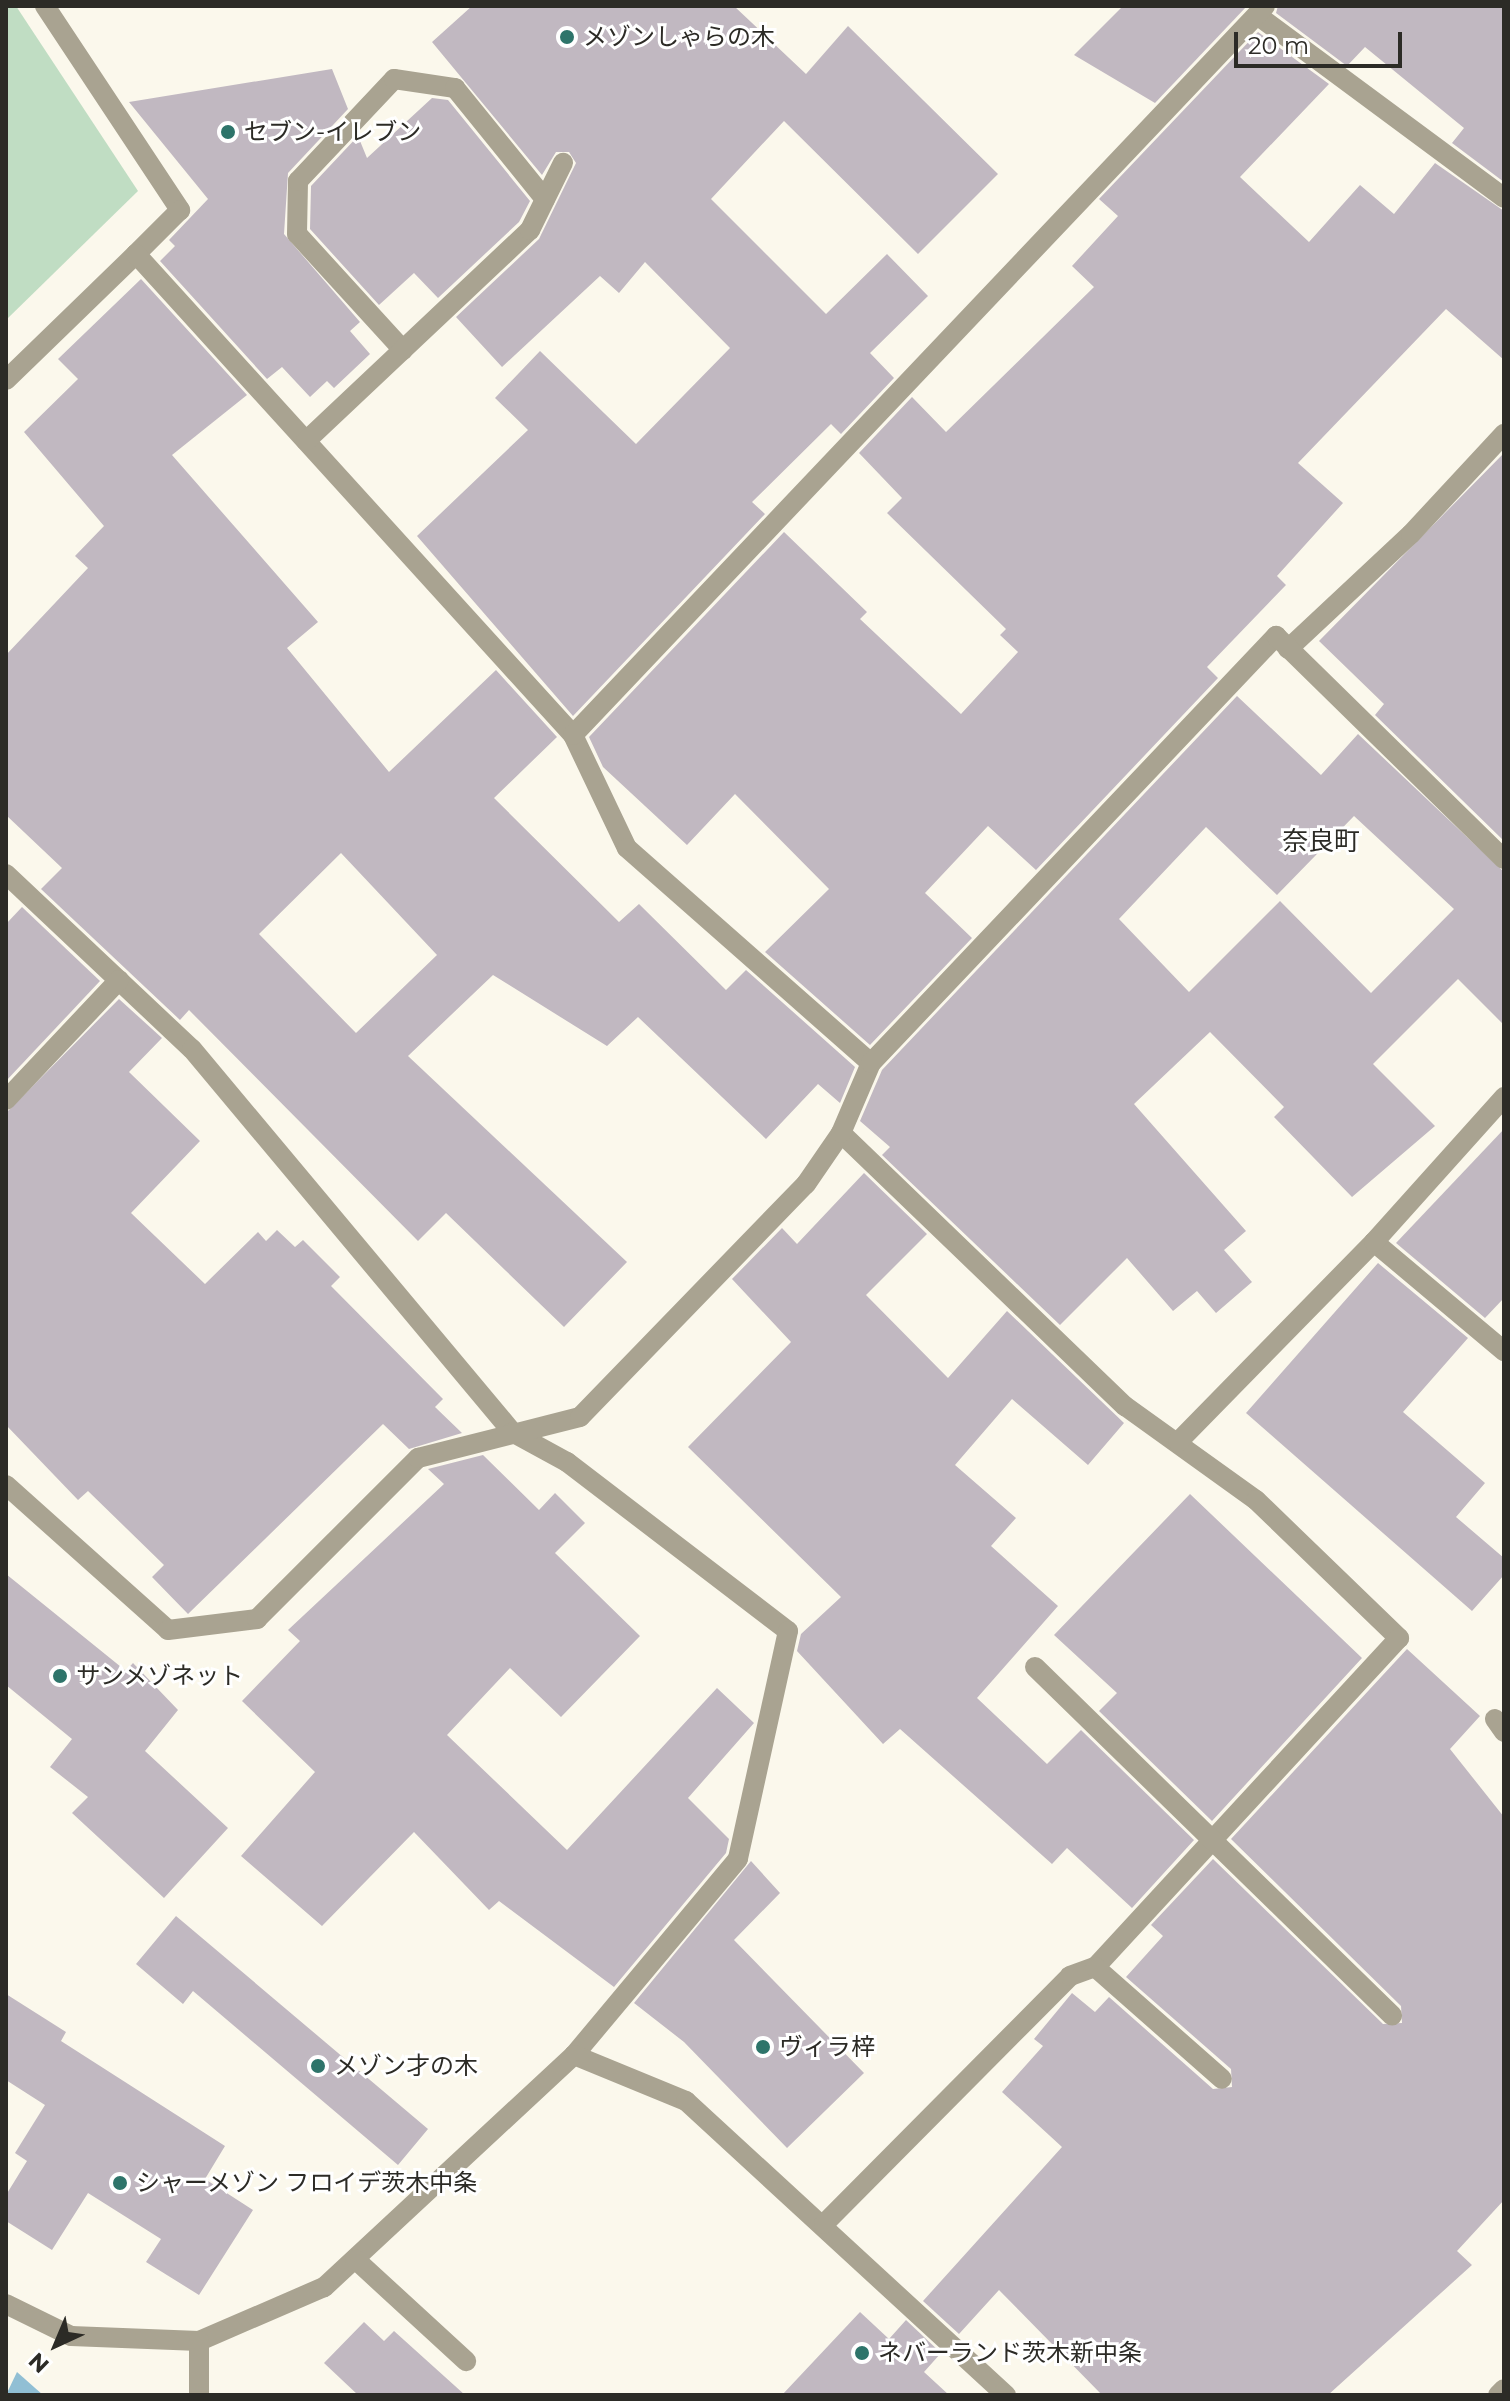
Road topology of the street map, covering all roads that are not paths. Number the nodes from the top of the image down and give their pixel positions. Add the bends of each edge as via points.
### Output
1 (45, 6) edge
2 (1261, 10) edge
3 (563, 163) dead end
4 (1504, 198) edge
5 (545, 199) junction
6 (136, 254) junction
7 (403, 350) junction
8 (6, 380) edge
9 (1504, 434) edge
10 (306, 441) junction
11 (1288, 649) junction
12 (573, 735) junction
13 (1504, 859) edge
14 (6, 874) edge
15 (119, 980) junction
16 (871, 1063) junction
17 (1504, 1097) edge
18 (6, 1100) edge
19 (841, 1133) junction
20 (1374, 1242) junction
21 (1504, 1351) edge
22 (512, 1432) junction
23 (1178, 1442) junction
24 (6, 1485) edge
25 (1035, 1667) dead end
26 (1214, 1839) junction
27 (1095, 1967) junction
28 (1392, 2015) dead end
29 (574, 2055) junction
30 (1222, 2079) dead end
31 (824, 2224) junction
32 (355, 2259) junction
33 (6, 2304) edge
34 (199, 2341) junction
35 (466, 2361) dead end
36 (1504, 2389) edge
37 (199, 2395) edge
38 (1006, 2395) edge
39 (1498, 2395) edge

1 - 6 street via 180,210
2 - 4 street
2 - 12 street
3 - 5 street
5 - 7 street via 530,230
5 - 7 street via 455,88 394,79 298,181 297,234
6 - 8 street
6 - 10 street
7 - 10 street
9 - 11 street via 1411,534
10 - 12 street
11 - 13 street
11 - 16 street via 1276,636
12 - 16 street via 627,848
14 - 15 street
15 - 18 street
15 - 22 street via 192,1049
16 - 19 street
17 - 20 street
19 - 22 street via 774,1220 580,1417
19 - 23 street via 1125,1406
20 - 21 street
20 - 23 street
22 - 24 street via 418,1458 257,1619 168,1630
22 - 29 street via 567,1462 788,1631 738,1859
23 - 26 street via 1256,1500 1399,1638
25 - 26 street
26 - 27 street
26 - 28 street
27 - 30 street
27 - 31 street via 1070,1976
29 - 31 street via 686,2101
29 - 32 street
31 - 38 street
32 - 34 street via 324,2287
32 - 35 street
33 - 34 street via 71,2336
34 - 37 street
36 - 39 street

